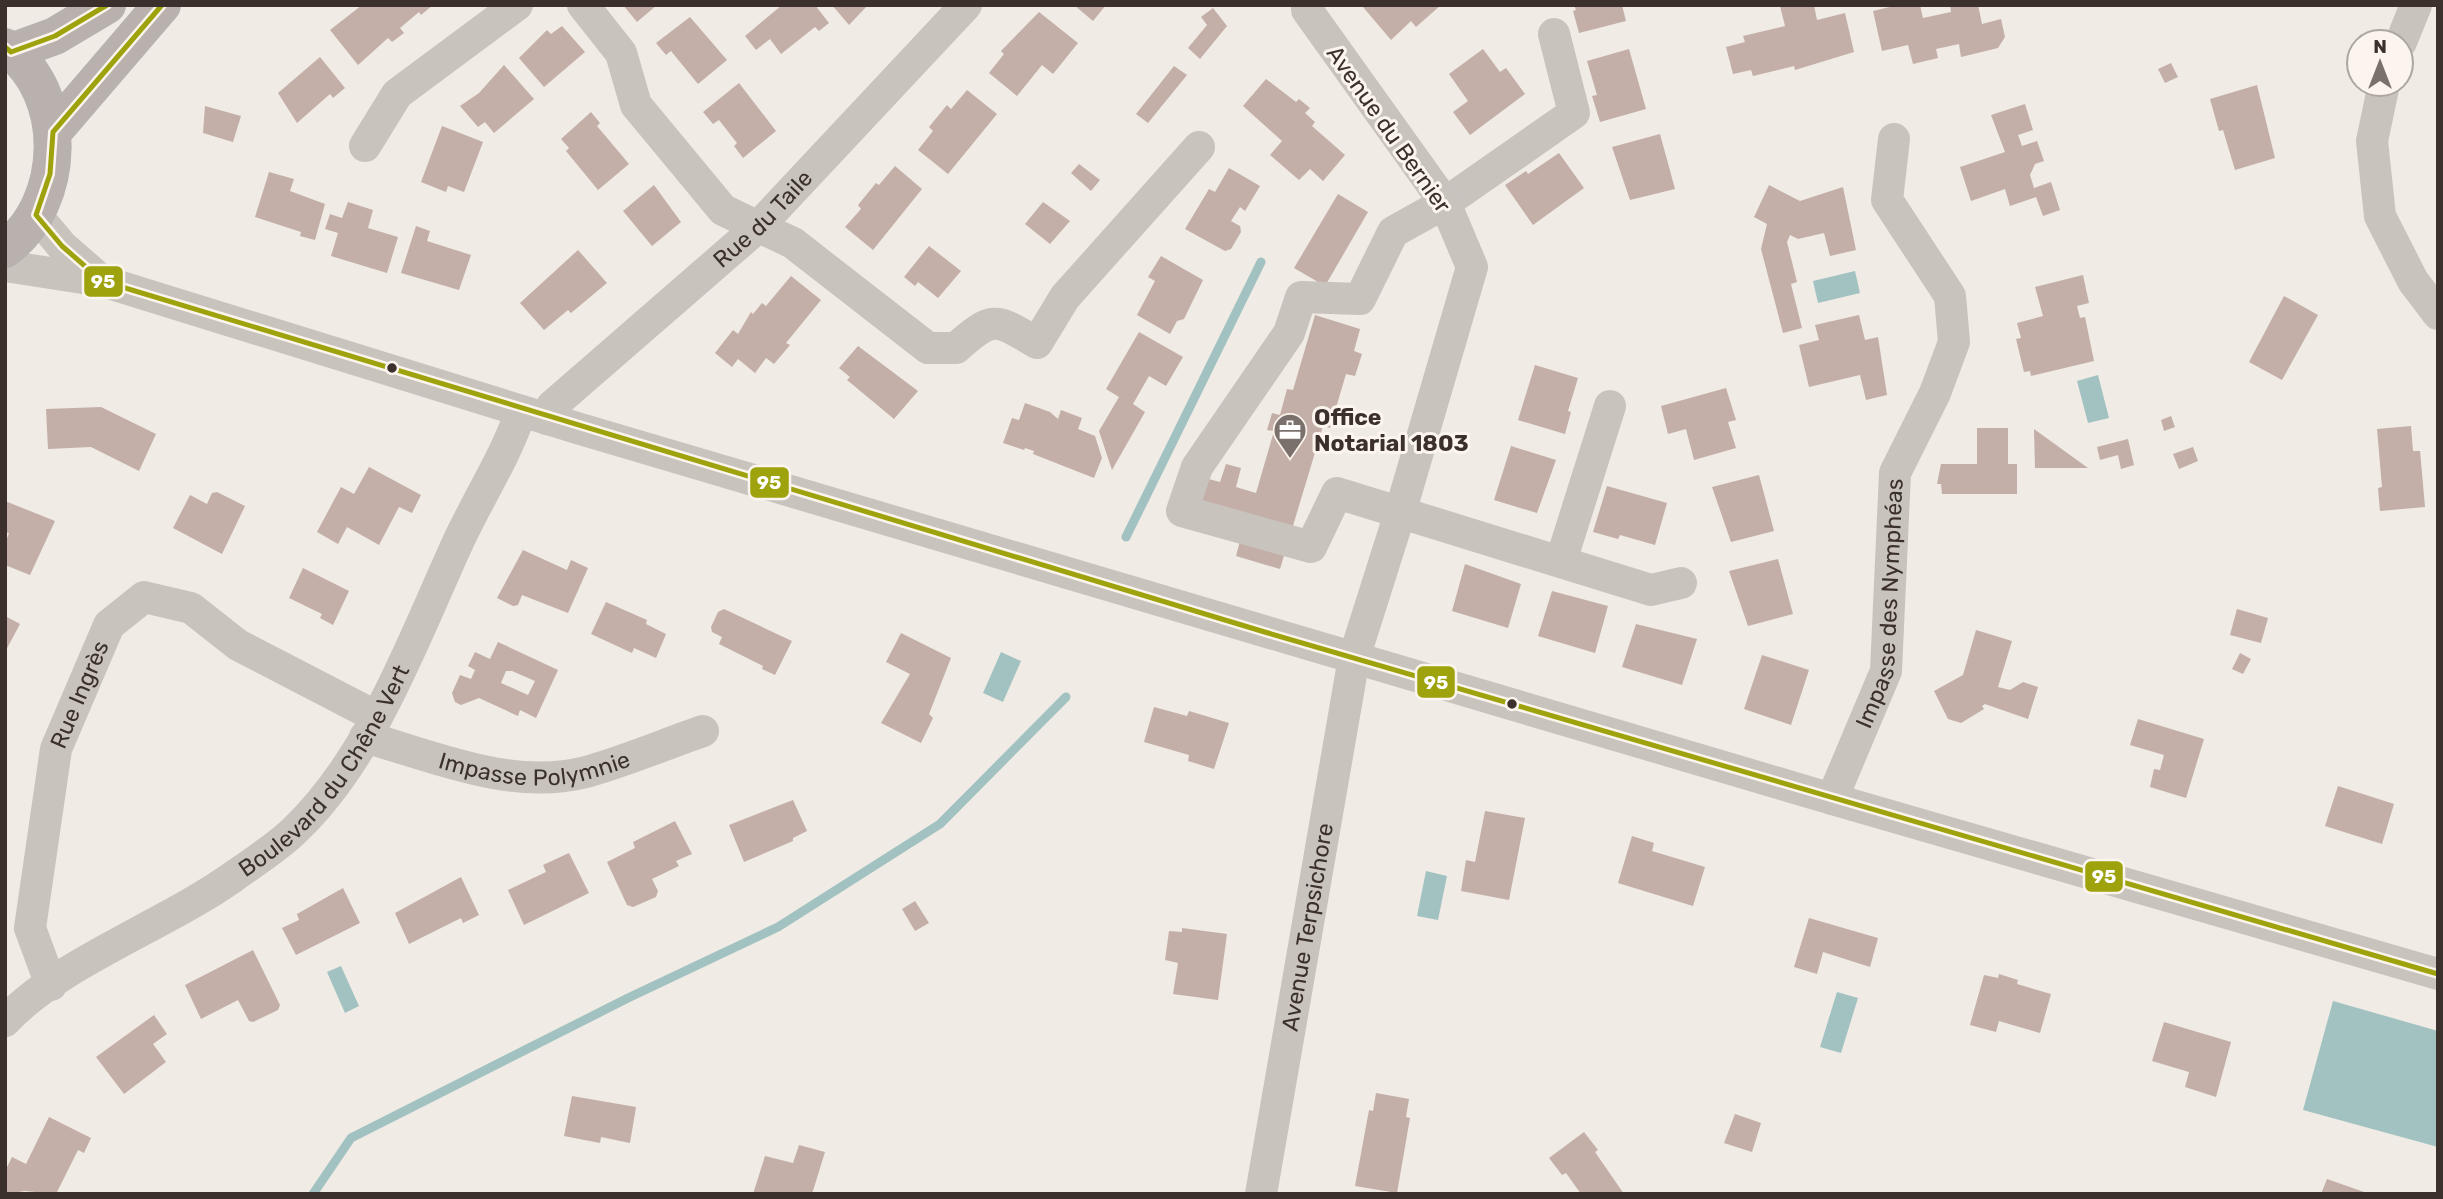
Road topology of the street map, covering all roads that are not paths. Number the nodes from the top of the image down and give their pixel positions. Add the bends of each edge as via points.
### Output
1 (107, 5) edge
2 (162, 5) edge
3 (517, 5) edge
4 (583, 5) edge
5 (965, 5) edge
6 (1307, 5) edge
7 (2416, 5) edge
8 (2407, 28) edge
9 (1554, 34) dead end
10 (8, 50) edge
11 (2381, 98) edge
12 (53, 132) junction
13 (1894, 139) dead end
14 (365, 146) dead end
15 (1199, 146) dead end
16 (1445, 204) junction
17 (36, 215) junction
18 (758, 228) junction
19 (5, 249) edge
20 (5, 266) edge
21 (102, 281) junction
22 (2438, 314) edge
23 (1610, 406) dead end
24 (534, 415) junction
25 (1400, 513) junction
26 (1560, 561) junction
27 (1681, 583) dead end
28 (1353, 658) junction
29 (370, 727) junction
30 (703, 730) dead end
31 (1832, 799) junction
32 (2438, 974) edge
33 (51, 985) junction
34 (5, 1021) edge
35 (1261, 1194) edge

1 - 10 main road via 55,36
2 - 12 main road
3 - 14 street via 397,94
4 - 18 street via 621,53 636,104 723,210
5 - 18 street, Rue du Taile
6 - 16 street, Avenue du Bernier
7 - 8 street
9 - 16 street via 1574,113
10 - 12 main road via 39,88
11 - 22 street via 2372,141 2380,216 2413,281
12 - 17 main road via 54,159
13 - 31 street, Impasse des Nymphéas via 1887,200 1950,296 1954,342 1935,393 1895,473 1886,671
15 - 18 street via 1065,297 1037,343 1003,323 981,325 956,348 928,348 793,243
16 - 25 street, Avenue du Bernier via 1472,267
16 - 25 street via 1393,232 1360,299 1301,297 1289,333 1197,467 1182,511 1311,547 1337,493
17 - 19 main road
17 - 21 street via 62,246
18 - 24 street, Rue du Taile via 552,406
20 - 21 street
21 - 24 street
23 - 26 street
24 - 28 street
24 - 29 street, Boulevard du Chêne Vert
25 - 26 street
25 - 28 street, Avenue du Bernier
26 - 27 street via 1651,590
28 - 31 street
28 - 35 street, Avenue Terpsichore
29 - 30 street, Impasse Polymnie via 464,766 510,776 551,777 585,772
29 - 33 street, Boulevard du Chêne Vert via 332,789 296,830 174,915
29 - 33 street, Rue Ingrès via 239,645 191,608 144,597 109,625 56,749 30,928
31 - 32 street
33 - 34 street, Boulevard du Chêne Vert

